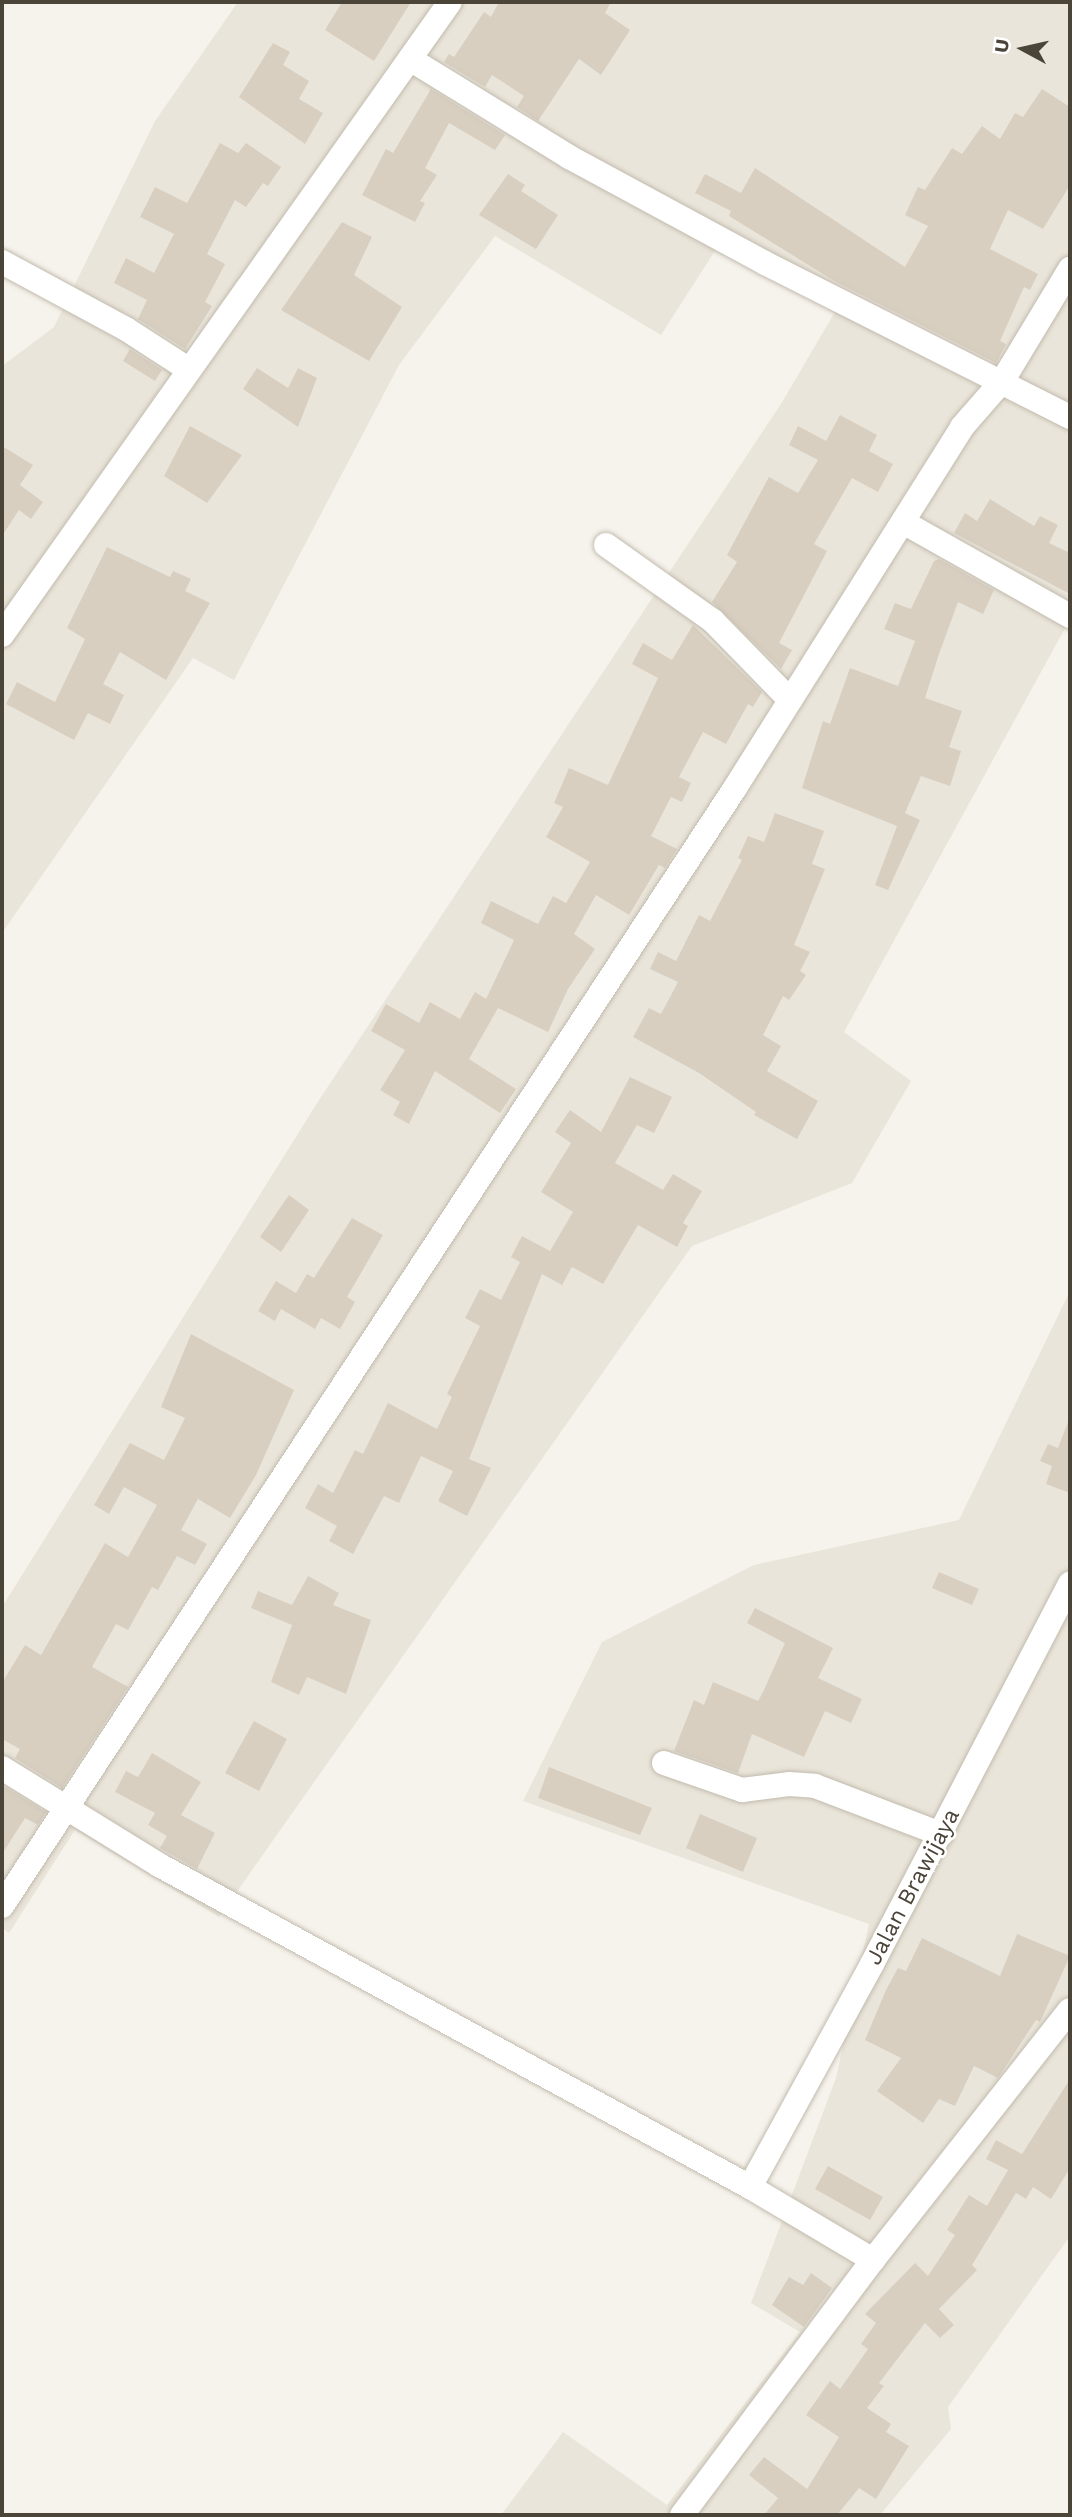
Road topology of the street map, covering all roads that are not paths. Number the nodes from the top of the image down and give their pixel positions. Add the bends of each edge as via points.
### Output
1 (450, 2) edge
2 (410, 59) junction
3 (2, 262) edge
4 (1070, 269) edge
5 (188, 369) junction
6 (1003, 380) junction
7 (1070, 417) edge
8 (903, 522) junction
9 (606, 545) dead end
10 (1070, 616) edge
11 (2, 635) edge
12 (790, 700) junction
13 (1070, 1583) edge
14 (664, 1763) dead end
15 (2, 1768) edge
16 (63, 1808) junction
17 (941, 1834) junction
18 (2, 1906) edge
19 (1070, 2010) edge
20 (750, 2187) junction
21 (873, 2260) junction
22 (682, 2515) edge

1 - 2 street
2 - 5 street
2 - 6 street via 569,157 765,263
3 - 5 street via 126,328
4 - 6 street
5 - 11 street
6 - 7 street
6 - 8 street via 962,427
8 - 10 street
8 - 12 street
9 - 12 street via 713,621
12 - 16 street via 481,1179
13 - 17 street, Jalan Brawijaya
14 - 17 street via 741,1790 816,1786
15 - 16 street
16 - 18 street
16 - 20 street
17 - 20 street, Jalan Brawijaya
19 - 21 street
20 - 21 street
21 - 22 street

